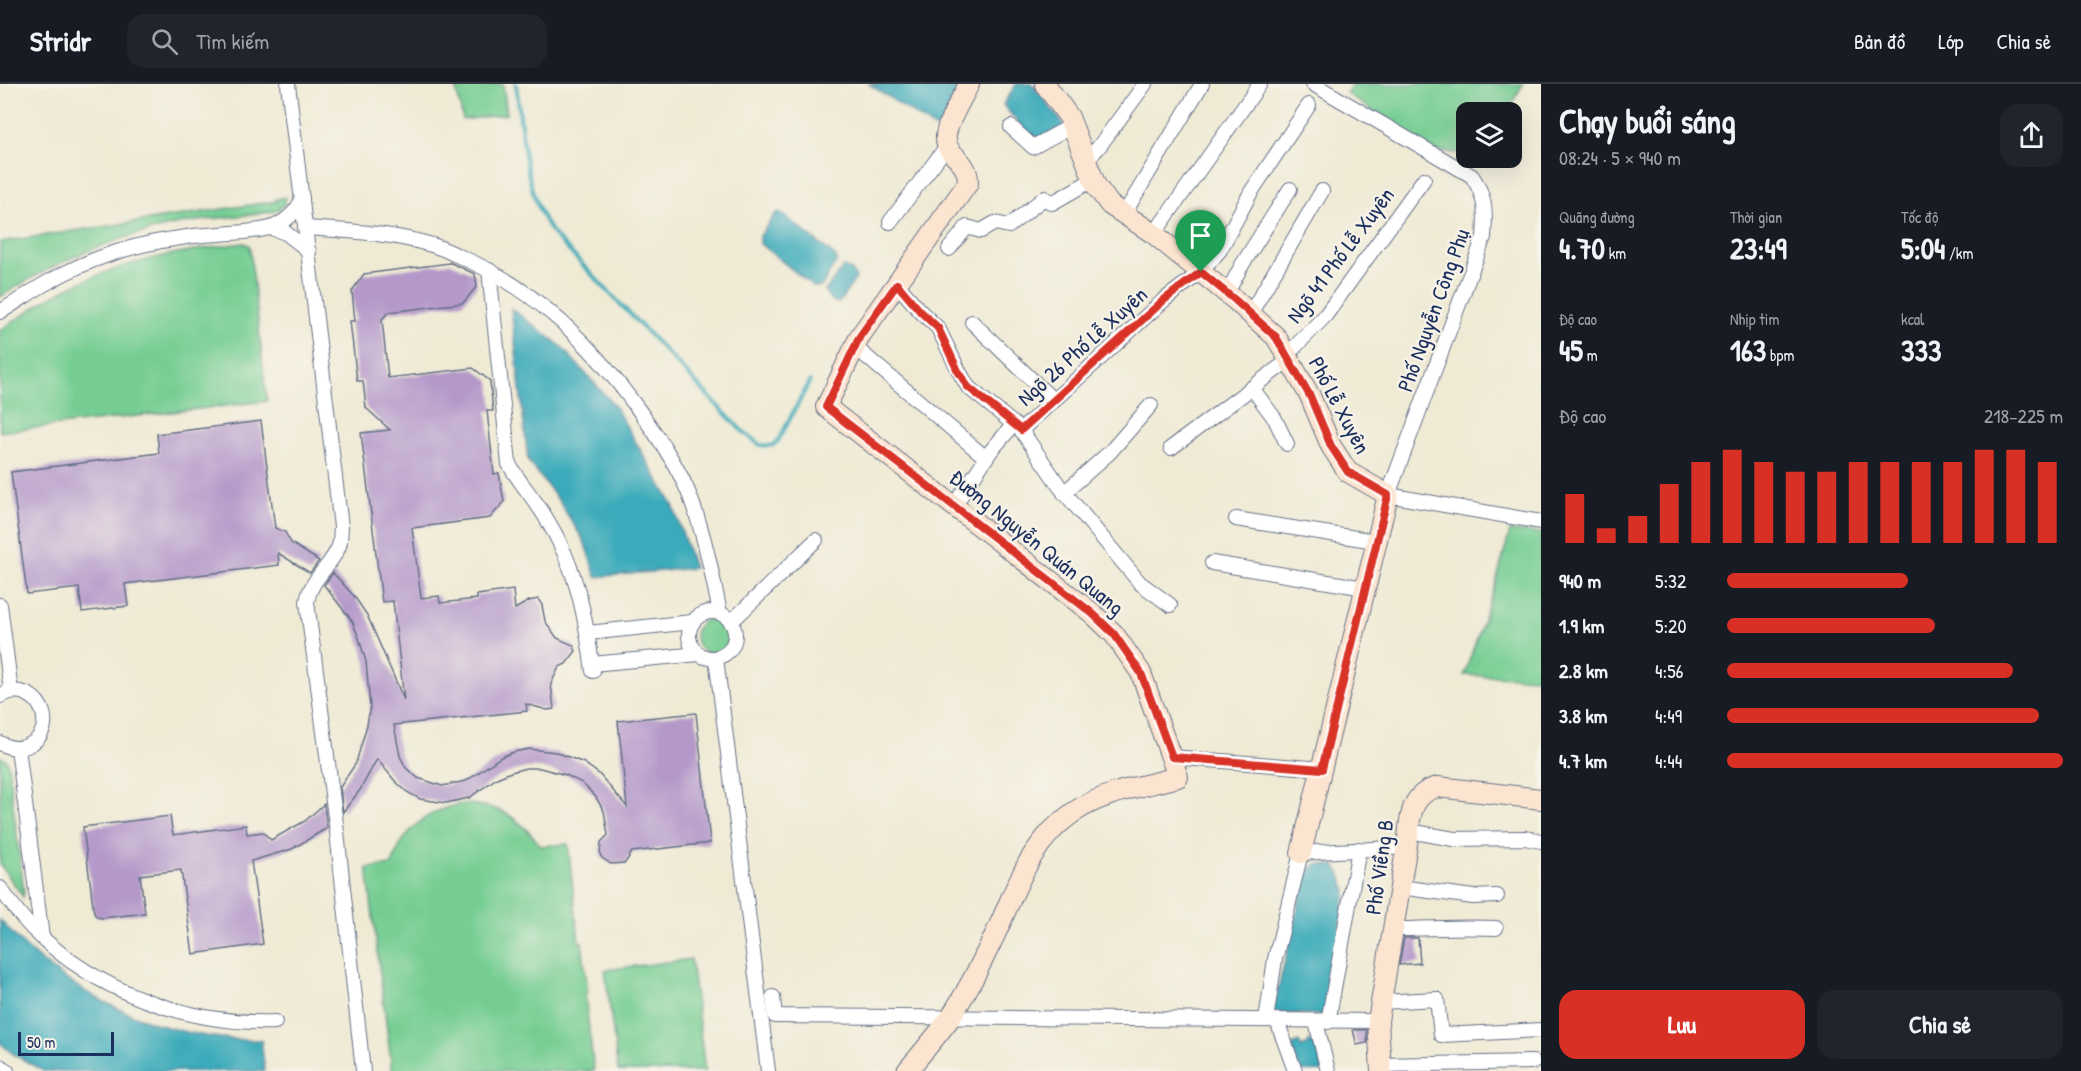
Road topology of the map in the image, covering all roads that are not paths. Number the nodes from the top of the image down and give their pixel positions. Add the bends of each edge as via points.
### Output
1 (288, 84) edge
2 (969, 84) edge
3 (1045, 84) edge
4 (1144, 84) edge
5 (1202, 84) edge
6 (1260, 84) edge
7 (1313, 84) edge
8 (1309, 105) dead end
9 (1073, 125) junction
10 (1011, 127) dead end
11 (948, 146) junction
12 (1087, 159) junction
13 (1094, 179) junction
14 (1424, 179) dead end
15 (1290, 189) dead end
16 (1322, 191) dead end
17 (302, 198) junction
18 (1124, 214) junction
19 (890, 222) dead end
20 (271, 228) junction
21 (306, 228) junction
22 (1154, 234) junction
23 (949, 249) dead end
24 (309, 251) junction
25 (489, 270) junction
26 (1201, 272) junction
27 (897, 284) junction
28 (1227, 293) junction
29 (0, 312) edge
30 (1250, 314) junction
31 (972, 322) dead end
32 (855, 347) junction
33 (1288, 357) junction
34 (1252, 388) junction
35 (1054, 400) junction
36 (1151, 405) dead end
37 (1017, 427) junction
38 (1287, 444) dead end
39 (1171, 448) dead end
40 (986, 458) junction
41 (1065, 493) junction
42 (1388, 495) junction
43 (954, 506) junction
44 (1236, 519) dead end
45 (1541, 522) edge
46 (816, 540) dead end
47 (1375, 541) junction
48 (1212, 563) dead end
49 (1365, 588) junction
50 (0, 605) edge
51 (1170, 605) dead end
52 (720, 613) junction
53 (692, 622) junction
54 (731, 622) junction
55 (588, 633) junction
56 (699, 654) junction
57 (716, 658) junction
58 (5, 694) edge
59 (0, 743) edge
60 (18, 748) junction
61 (1172, 757) junction
62 (1322, 769) junction
63 (1541, 799) edge
64 (1408, 839) junction
65 (1541, 841) edge
66 (1359, 849) junction
67 (1301, 853) junction
68 (1400, 887) junction
69 (0, 888) edge
70 (1497, 896) dead end
71 (1496, 928) dead end
72 (1394, 929) junction
73 (42, 938) junction
74 (773, 997) dead end
75 (1381, 1002) junction
76 (951, 1017) junction
77 (1271, 1021) junction
78 (275, 1022) dead end
79 (1322, 1022) junction
80 (1378, 1022) junction
81 (1541, 1030) edge
82 (1533, 1062) dead end
83 (0, 1066) edge
84 (1380, 1068) edge
85 (7, 1071) edge
86 (363, 1071) edge
87 (768, 1071) edge
88 (907, 1071) edge
89 (1295, 1071) edge
90 (1328, 1071) edge

1 - 17 street
2 - 11 street via 946,134
3 - 9 street, Phố Lễ Xuyên
4 - 12 street
5 - 18 street
6 - 22 street
7 - 42 street, Phố Nguyễn Công Phụ via 1472,176 1481,189 1486,214 1484,237
8 - 26 street, Ngõ 26 Phố Lễ Xuyên via 1251,192 1220,250
9 - 10 street via 1033,147
9 - 12 street, Phố Lễ Xuyên
11 - 19 street
11 - 27 street, Đường Nguyễn Quán Quang via 968,170 968,183
12 - 13 street, Phố Lễ Xuyên
13 - 18 street, Phố Lễ Xuyên via 1110,205
13 - 23 street via 1052,203 1044,198 1009,226 995,222 981,231 967,227
14 - 33 street, Ngõ 41 Phố Lễ Xuyên via 1326,316
15 - 28 street
16 - 30 street
17 - 20 street via 289,217
17 - 21 street
18 - 22 street, Phố Lễ Xuyên
20 - 24 street via 286,233
20 - 29 street via 179,238 105,256 51,280
21 - 24 street
21 - 25 street via 391,236 434,246
22 - 26 street, Phố Lễ Xuyên
24 - 86 street via 341,527 339,546 313,584 308,602
25 - 52 street via 520,288 564,323 608,370 648,423 689,495
25 - 55 street via 510,464 567,557
26 - 28 street, Phố Lễ Xuyên
26 - 35 street, Ngõ 26 Phố Lễ Xuyên via 1164,300
27 - 32 street, Đường Nguyễn Quán Quang
27 - 37 street via 938,328 968,387
28 - 30 street, Phố Lễ Xuyên
30 - 33 street, Phố Lễ Xuyên via 1276,337
31 - 35 street
32 - 40 street
32 - 43 street, Đường Nguyễn Quán Quang via 826,407
33 - 34 street, Ngõ 41 Phố Lễ Xuyên
33 - 42 street, Phố Lễ Xuyên via 1331,446 1348,472
34 - 38 street via 1275,419
34 - 39 street, Ngõ 41 Phố Lễ Xuyên
35 - 37 street, Ngõ 26 Phố Lễ Xuyên
36 - 41 street via 1110,452
37 - 40 street, Ngõ 26 Phố Lễ Xuyên
37 - 41 street
40 - 43 street, Ngõ 26 Phố Lễ Xuyên
41 - 51 street via 1140,583
42 - 45 street
42 - 47 street
43 - 61 street, Đường Nguyễn Quán Quang via 1114,634 1141,673
44 - 47 street
46 - 54 street
47 - 49 street
48 - 49 street
49 - 62 street
50 - 58 street
52 - 53 street via 705,612
52 - 54 street
53 - 55 street
53 - 56 street via 689,641
54 - 57 street via 734,643 726,654
55 - 56 street via 592,668
56 - 57 street
57 - 87 street
58 - 60 street via 29,694 42,708 44,726 40,735
59 - 60 street
60 - 73 street
61 - 62 street
61 - 76 street, Đường Nguyễn Quán Quang via 1178,777 1088,804 1047,834 1026,865 992,943
62 - 67 street
63 - 64 street, Phố Viềng B via 1428,789 1410,814
64 - 65 street
64 - 66 street
64 - 68 street, Phố Viềng B
66 - 67 street
66 - 79 street
67 - 77 street via 1275,959
68 - 70 street via 1473,897
68 - 72 street, Phố Viềng B
69 - 73 street
71 - 72 street
72 - 75 street, Phố Viềng B
73 - 78 street via 77,966 144,999 208,1016
74 - 76 street via 775,1016
75 - 80 street, Phố Viềng B
75 - 81 street via 1437,999 1441,1035
76 - 77 street
76 - 88 street, Đường Nguyễn Quán Quang
77 - 79 street
77 - 89 street
79 - 80 street
79 - 90 street
80 - 84 street, Phố Viềng B
82 - 84 street
83 - 85 street

